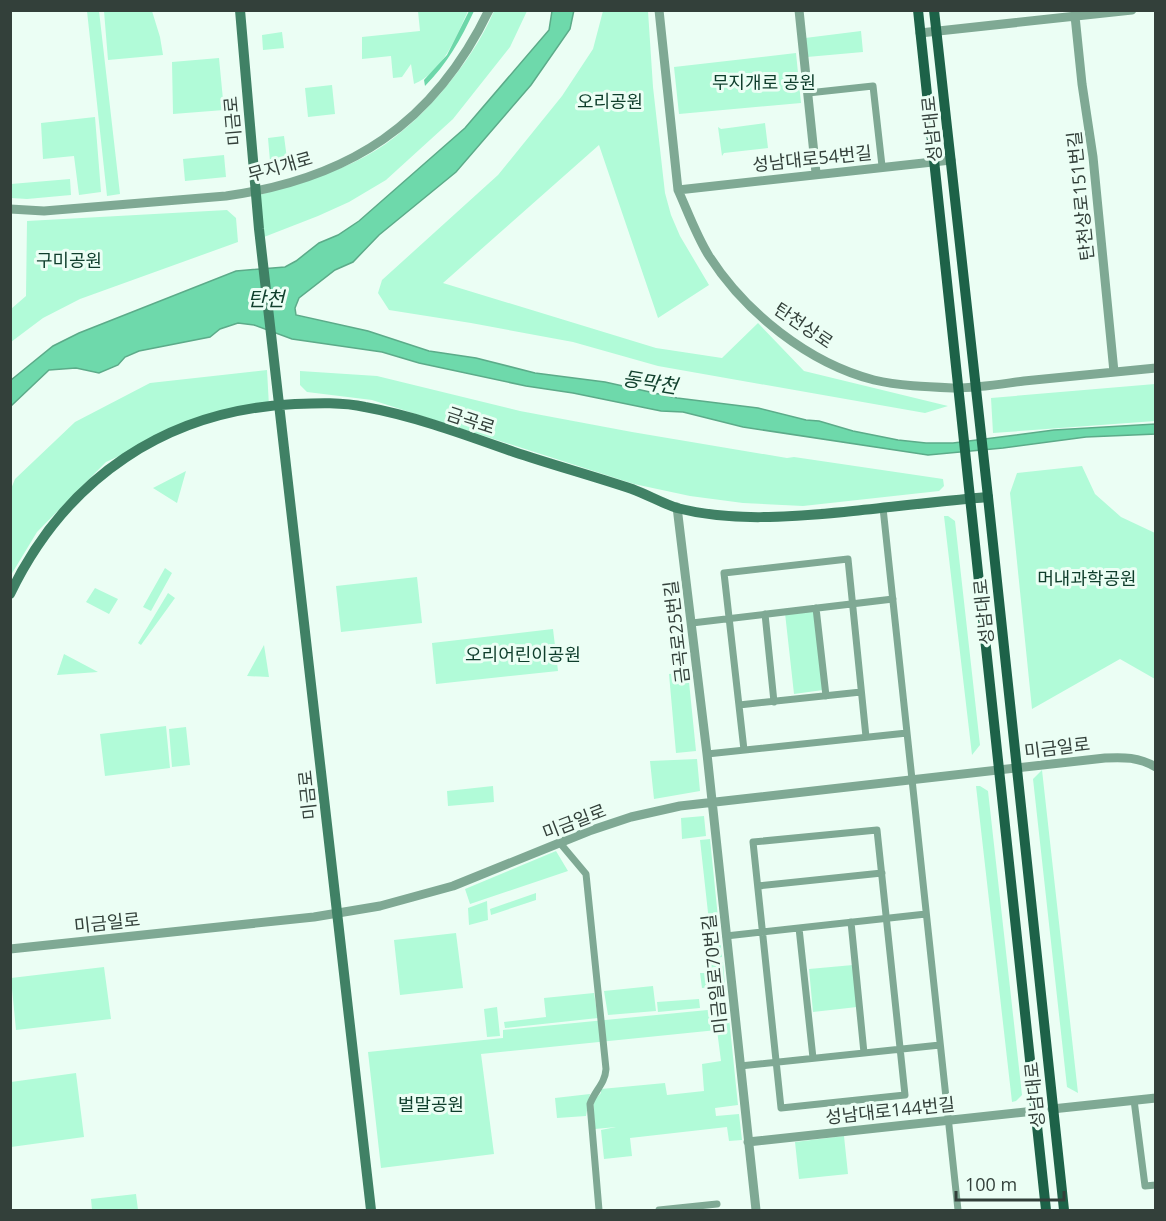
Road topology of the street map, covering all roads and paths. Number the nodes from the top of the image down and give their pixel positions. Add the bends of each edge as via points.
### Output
1 (240, 10) edge
2 (489, 10) edge
3 (659, 10) edge
4 (799, 10) edge
5 (918, 10) edge
6 (934, 10) edge
7 (1132, 10) edge
8 (1075, 16) junction
9 (936, 31) junction
10 (920, 33) junction
11 (808, 93) junction
12 (951, 160) junction
13 (934, 162) junction
14 (882, 166) junction
15 (816, 173) junction
16 (678, 190) junction
17 (255, 192) junction
18 (10, 209) edge
19 (1155, 368) edge
20 (1114, 372) junction
21 (975, 386) junction
22 (958, 388) junction
23 (280, 405) junction
24 (988, 497) junction
25 (969, 498) junction
26 (677, 507) junction
27 (883, 508) junction
28 (10, 594) edge
29 (893, 599) junction
30 (852, 604) junction
31 (816, 608) junction
32 (765, 614) junction
33 (729, 618) junction
34 (692, 623) junction
35 (861, 692) junction
36 (826, 696) junction
37 (774, 702) junction
38 (739, 705) junction
39 (907, 733) junction
40 (866, 737) junction
41 (744, 750) junction
42 (707, 754) junction
43 (1155, 767) edge
44 (1016, 769) junction
45 (998, 771) junction
46 (912, 780) junction
47 (711, 802) junction
48 (560, 843) junction
49 (882, 873) junction
50 (758, 886) junction
51 (336, 914) junction
52 (926, 914) junction
53 (887, 918) junction
54 (851, 922) junction
55 (799, 928) junction
56 (763, 932) junction
57 (726, 936) junction
58 (10, 949) edge
59 (940, 1045) junction
60 (900, 1049) junction
61 (864, 1053) junction
62 (813, 1058) junction
63 (776, 1061) junction
64 (740, 1065) junction
65 (1155, 1098) edge
66 (1134, 1100) junction
67 (1053, 1109) junction
68 (1035, 1111) junction
69 (948, 1120) junction
70 (748, 1142) junction
71 (1155, 1185) edge
72 (717, 1204) dead end
73 (371, 1210) edge
74 (599, 1210) edge
75 (659, 1210) edge
76 (756, 1210) edge
77 (958, 1210) edge
78 (1046, 1210) edge
79 (1064, 1210) edge

1 - 17 main road, 미금로
2 - 17 street, 무지개로 via 452,74 385,140 341,164
3 - 16 street, 탄천상로
4 - 11 street
5 - 10 main road, 성남대로
6 - 9 main road, 성남대로
7 - 8 street
8 - 9 street
8 - 20 street, 탄천상로151번길
9 - 10 street
9 - 12 main road, 성남대로
10 - 13 main road, 성남대로
11 - 14 street via 873,86
11 - 15 street
12 - 13 street, 성남대로54번길
12 - 21 main road, 성남대로
13 - 14 street, 성남대로54번길
13 - 22 main road, 성남대로
14 - 15 street, 성남대로54번길
15 - 16 street, 성남대로54번길
16 - 22 street, 탄천상로 via 701,240 728,282 796,343 871,379
17 - 18 street, 무지개로 via 44,211
17 - 23 main road, 미금로
19 - 20 street, 탄천상로
20 - 21 street, 탄천상로
21 - 22 street, 탄천상로
21 - 24 main road, 성남대로
22 - 25 main road, 성남대로
23 - 26 main road, 금곡로 via 364,406 456,432
23 - 28 main road, 금곡로 via 248,409 191,425 123,459 96,479 52,524
23 - 51 main road, 미금로
24 - 25 main road, 금곡로
24 - 44 main road, 성남대로
25 - 27 main road, 금곡로
25 - 45 main road, 성남대로
26 - 27 main road, 금곡로 via 717,514 789,517
26 - 34 street, 금곡로25번길
27 - 29 street
29 - 30 street
29 - 39 street
30 - 31 street
30 - 33 street via 848,559 724,573
30 - 35 street
31 - 32 street
31 - 36 street
32 - 33 street
32 - 37 street
33 - 34 street
33 - 38 street
34 - 42 street, 금곡로25번길
35 - 36 street
35 - 40 street
36 - 37 street
37 - 38 street
38 - 41 street
39 - 40 street
39 - 46 street
40 - 41 street
41 - 42 street
42 - 47 street, 금곡로25번길
43 - 44 street, 미금일로 via 1125,757
44 - 45 street, 미금일로
44 - 67 main road, 성남대로
45 - 46 street, 미금일로
45 - 68 main road, 성남대로
46 - 47 street, 미금일로
46 - 52 street
47 - 48 street, 미금일로 via 647,812
47 - 57 street, 미금일로70번길
48 - 51 street, 미금일로 via 453,886
48 - 74 street via 586,874 606,1068 604,1083 590,1104
49 - 50 street
49 - 50 street via 877,830 753,842
49 - 53 street
50 - 56 street
51 - 58 street, 미금일로
51 - 73 main road, 미금로
52 - 53 street
52 - 59 street
53 - 54 street
53 - 60 street
54 - 55 street
54 - 61 street
55 - 56 street
55 - 62 street
56 - 57 street
56 - 63 street
57 - 64 street, 미금일로70번길
59 - 60 street
59 - 69 street
60 - 61 street
60 - 63 street via 905,1095 782,1108
61 - 62 street
62 - 63 street
63 - 64 street
64 - 70 street, 미금일로70번길
65 - 66 street
66 - 67 street
66 - 71 street via 1145,1186
67 - 79 main road, 성남대로
68 - 69 street, 성남대로144번길
68 - 78 main road, 성남대로
69 - 70 street, 성남대로144번길
69 - 77 street
70 - 76 street, 미금일로70번길
72 - 75 street

